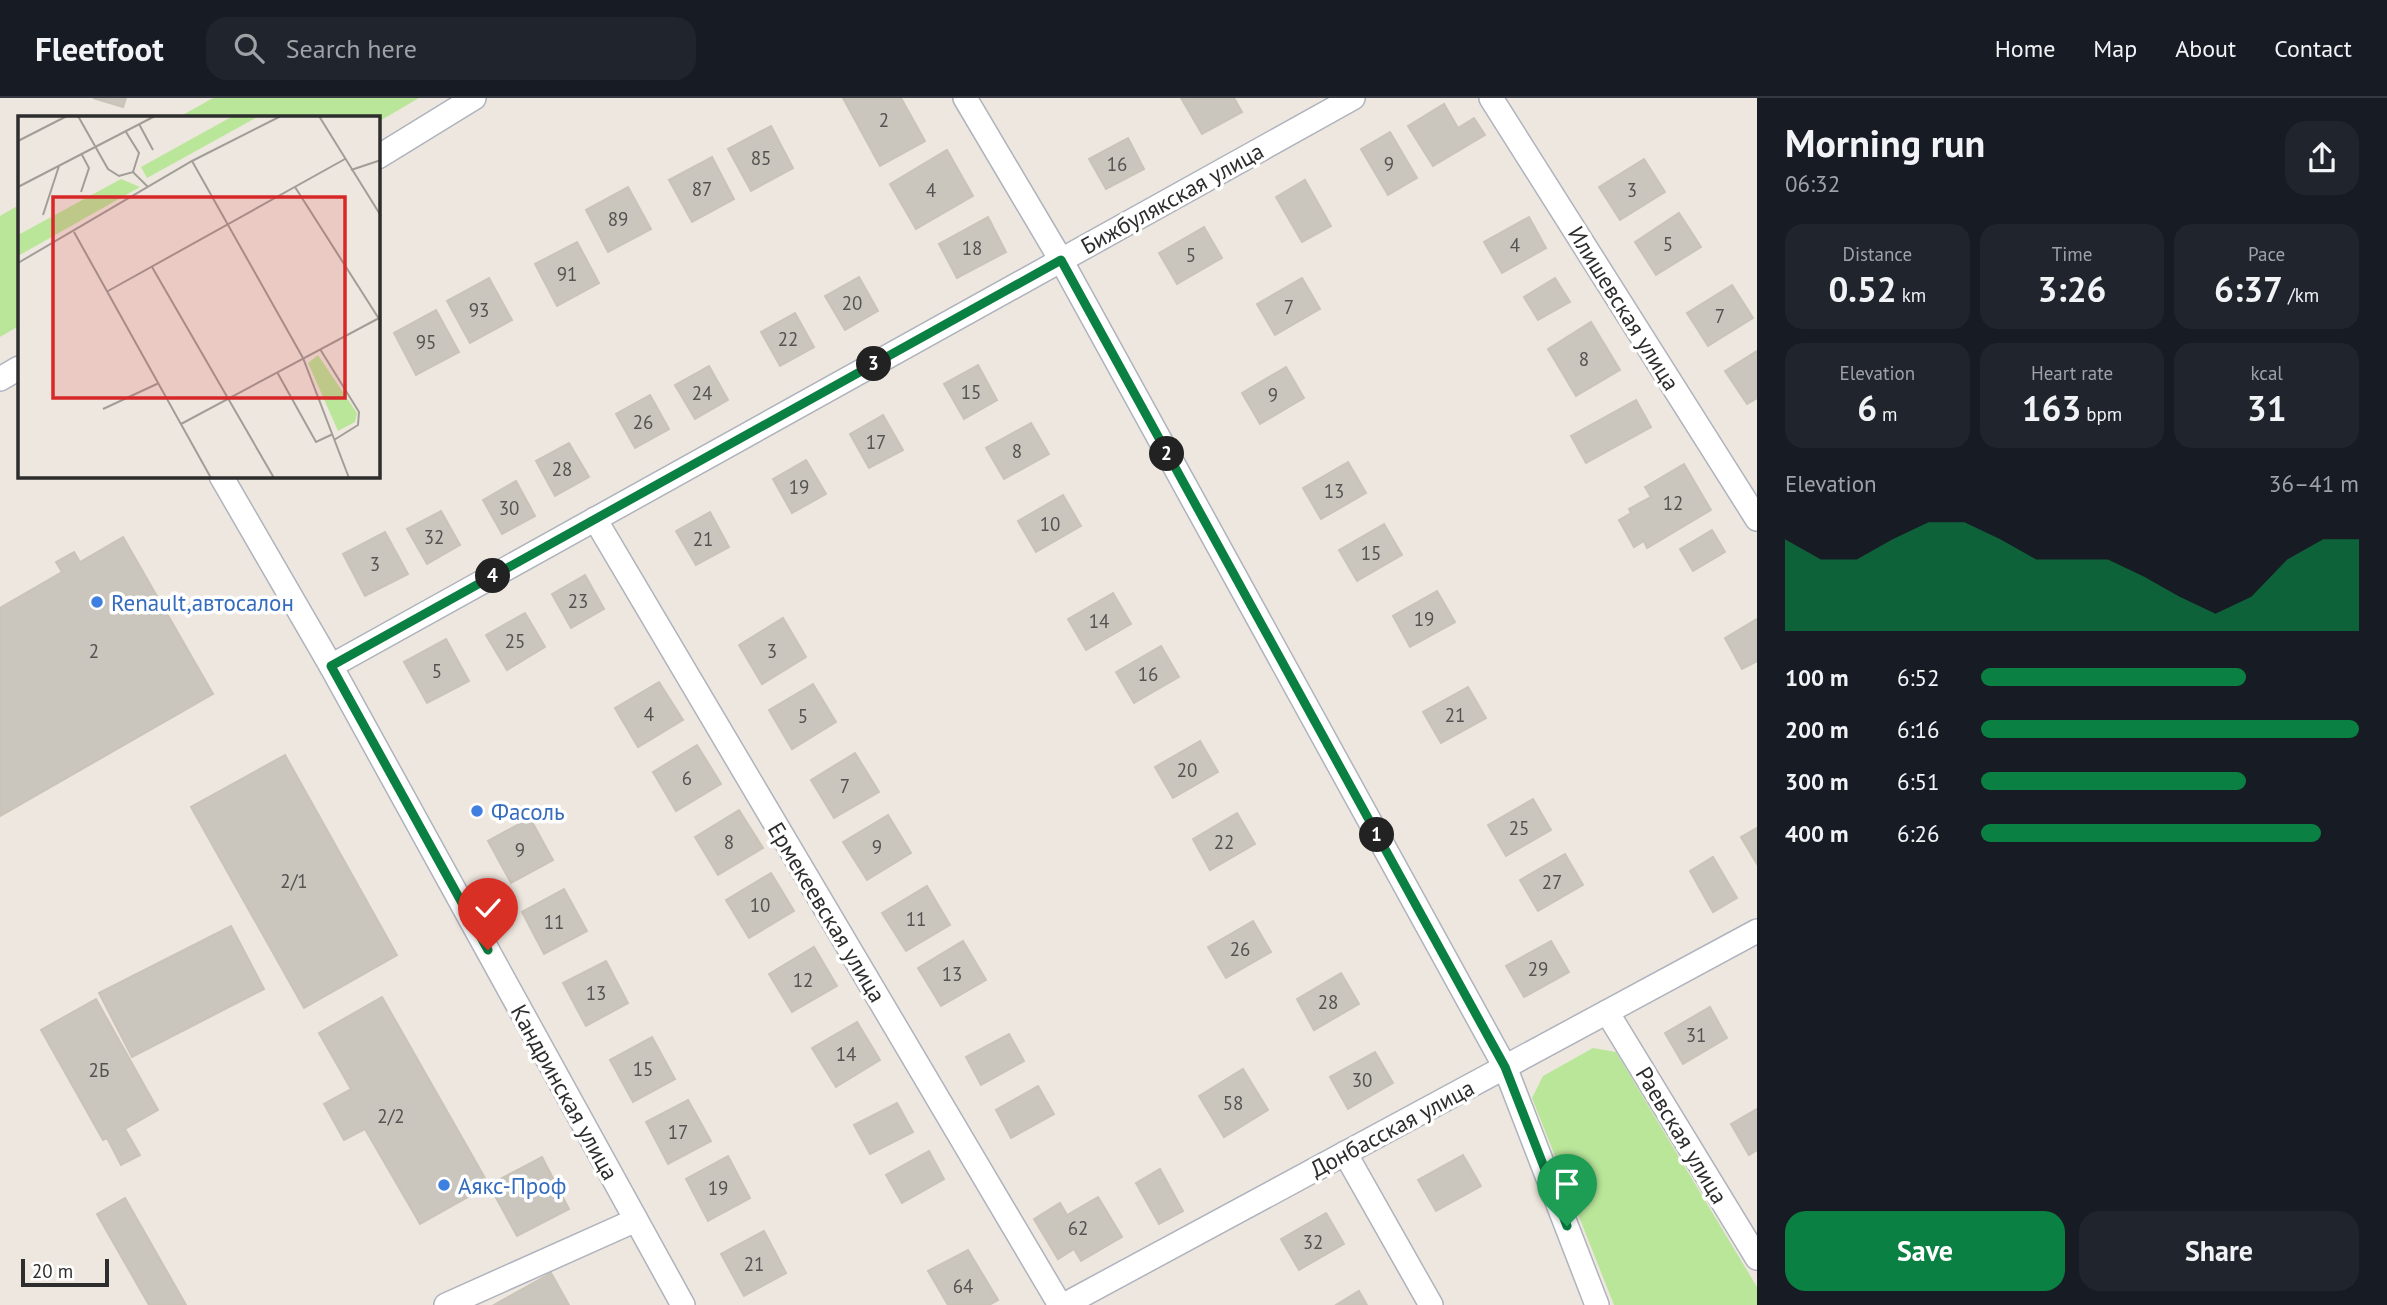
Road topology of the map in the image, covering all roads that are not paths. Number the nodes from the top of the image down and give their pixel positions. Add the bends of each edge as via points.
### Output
1 (474, 98) edge
2 (965, 98) edge
3 (1353, 98) edge
4 (1491, 98) edge
5 (380, 156) edge
6 (1061, 260) junction
7 (18, 369) edge
8 (0, 379) edge
9 (222, 478) edge
10 (595, 519) junction
11 (1757, 519) edge
12 (331, 666) junction
13 (1757, 931) edge
14 (1607, 1012) junction
15 (1505, 1067) junction
16 (1345, 1153) junction
17 (636, 1220) junction
18 (1757, 1258) edge
19 (446, 1305) edge
20 (683, 1305) edge
21 (1062, 1305) edge
22 (1431, 1305) edge
23 (1597, 1305) edge

1 - 5 street
2 - 6 street
3 - 6 street, Бижбулякская улица
4 - 11 street, Илишевская улица
6 - 10 street, Бижбулякская улица
6 - 15 street
7 - 8 street
9 - 12 street, Кандринская улица
10 - 12 street, Бижбулякская улица
10 - 21 street, Ермекеевская улица
12 - 17 street, Кандринская улица
13 - 14 street, Донбасская улица
14 - 15 street, Донбасская улица
14 - 18 street, Раевская улица
15 - 16 street, Донбасская улица
15 - 23 street
16 - 21 street, Донбасская улица
16 - 22 street
17 - 19 street
17 - 20 street, Кандринская улица

